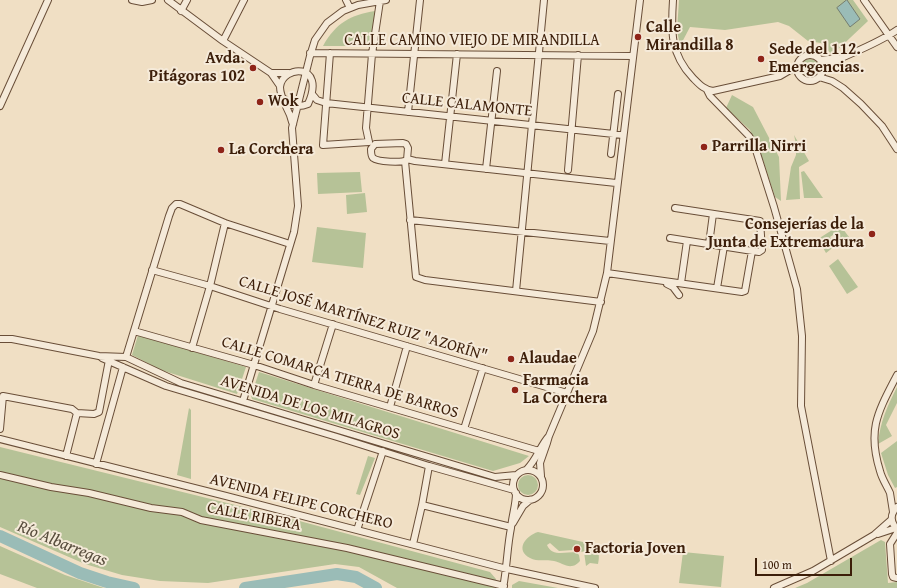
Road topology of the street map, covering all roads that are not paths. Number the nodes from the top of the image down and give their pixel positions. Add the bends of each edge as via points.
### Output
1 (48, 0) edge
2 (132, 0) edge
3 (151, 0) edge
4 (168, 0) edge
5 (187, 0) edge
6 (244, 0) edge
7 (346, 0) edge
8 (420, 0) edge
9 (544, 0) edge
10 (640, 0) edge
11 (673, 0) edge
12 (864, 0) edge
13 (383, 1) edge
14 (350, 8) junction
15 (181, 11) junction
16 (897, 30) edge
17 (889, 36) junction
18 (223, 41) junction
19 (897, 48) edge
20 (310, 53) junction
21 (330, 53) junction
22 (372, 54) junction
23 (414, 54) junction
24 (457, 54) junction
25 (539, 55) junction
26 (578, 55) junction
27 (633, 56) junction
28 (840, 58) junction
29 (820, 60) junction
30 (797, 66) junction
31 (823, 69) junction
32 (497, 71) dead end
33 (272, 73) junction
34 (289, 73) junction
35 (306, 73) junction
36 (780, 76) junction
37 (800, 76) junction
38 (820, 77) junction
39 (832, 81) junction
40 (280, 86) junction
41 (707, 90) junction
42 (312, 94) junction
43 (618, 94) dead end
44 (283, 98) junction
45 (317, 100) junction
46 (326, 103) junction
47 (308, 104) junction
48 (0, 106) edge
49 (298, 107) junction
50 (368, 108) junction
51 (408, 112) junction
52 (450, 116) junction
53 (491, 121) junction
54 (293, 124) junction
55 (532, 125) junction
56 (572, 130) junction
57 (613, 134) junction
58 (623, 135) junction
59 (370, 144) junction
60 (897, 149) edge
61 (611, 154) dead end
62 (406, 160) junction
63 (444, 164) junction
64 (486, 169) junction
65 (568, 170) dead end
66 (527, 173) junction
67 (616, 183) junction
68 (675, 208) dead end
69 (713, 214) junction
70 (410, 220) junction
71 (225, 223) junction
72 (522, 232) junction
73 (670, 238) dead end
74 (610, 241) junction
75 (687, 241) junction
76 (290, 244) junction
77 (709, 244) junction
78 (724, 246) junction
79 (752, 251) junction
80 (152, 270) junction
81 (606, 274) junction
82 (662, 281) junction
83 (681, 284) junction
84 (210, 286) junction
85 (717, 288) junction
86 (516, 291) junction
87 (679, 295) dead end
88 (600, 302) junction
89 (272, 306) junction
90 (333, 324) junction
91 (134, 331) junction
92 (0, 339) edge
93 (407, 346) junction
94 (192, 348) junction
95 (99, 356) junction
96 (126, 357) junction
97 (109, 360) junction
98 (254, 365) junction
99 (123, 367) junction
100 (482, 368) junction
101 (897, 375) edge
102 (314, 385) junction
103 (567, 393) junction
104 (243, 401) junction
105 (390, 407) junction
106 (77, 413) junction
107 (0, 429) edge
108 (464, 429) junction
109 (549, 436) junction
110 (0, 439) edge
111 (383, 451) junction
112 (539, 451) junction
113 (66, 456) junction
114 (96, 464) junction
115 (429, 466) junction
116 (527, 469) junction
117 (0, 475) edge
118 (516, 475) junction
119 (542, 476) junction
120 (515, 492) junction
121 (890, 493) junction
122 (530, 500) junction
123 (897, 500) edge
124 (422, 505) junction
125 (895, 509) edge
126 (891, 520) junction
127 (511, 527) junction
128 (357, 530) junction
129 (897, 530) edge
130 (874, 535) junction
131 (412, 544) junction
132 (831, 561) junction
133 (507, 569) junction
134 (897, 578) edge
135 (503, 587) edge
136 (595, 588) edge
137 (774, 588) edge

1 - 48 street
2 - 3 street
4 - 15 street
5 - 15 street
6 - 18 street
7 - 14 street
8 - 23 street
9 - 25 street
10 - 27 street
11 - 41 street via 671,26 676,52 686,70
12 - 17 street
13 - 14 street
13 - 22 street
14 - 20 street via 327,23 315,40
15 - 18 street
16 - 17 street
17 - 19 street
17 - 28 street
18 - 33 street
20 - 21 street, CALLE CAMINO VIEJO DE MIRANDILLA
20 - 35 street
21 - 22 street, CALLE CAMINO VIEJO DE MIRANDILLA
21 - 46 street
22 - 23 street, CALLE CAMINO VIEJO DE MIRANDILLA
22 - 50 street
23 - 24 street, CALLE CAMINO VIEJO DE MIRANDILLA
23 - 51 street
24 - 25 street, CALLE CAMINO VIEJO DE MIRANDILLA
24 - 52 street
25 - 26 street, CALLE CAMINO VIEJO DE MIRANDILLA
25 - 55 street
26 - 27 street, CALLE CAMINO VIEJO DE MIRANDILLA
26 - 56 street
27 - 58 street
28 - 29 street
28 - 31 street
29 - 30 street via 814,56 806,56
29 - 31 street
30 - 36 street
30 - 37 street
31 - 38 street
31 - 39 street
32 - 53 street
33 - 34 street
33 - 40 street
34 - 35 street
34 - 40 street
35 - 42 street via 311,77
35 - 49 street
36 - 37 street
36 - 41 street via 713,91
37 - 38 street via 810,81
38 - 39 street
39 - 60 street via 861,104 882,126
40 - 44 street
41 - 132 street via 754,144 797,289 802,336 801,406
42 - 45 street
42 - 47 street
43 - 57 street
44 - 49 street via 287,103
44 - 54 street
45 - 46 street, CALLE CALAMONTE
45 - 47 street
46 - 50 street, CALLE CALAMONTE
46 - 59 street via 323,145
47 - 49 street
49 - 54 street
50 - 51 street, CALLE CALAMONTE
50 - 59 street via 366,128
51 - 52 street, CALLE CALAMONTE
52 - 53 street, CALLE CALAMONTE
52 - 63 street
53 - 55 street, CALLE CALAMONTE
53 - 64 street
54 - 76 street via 298,206
55 - 56 street, CALLE CALAMONTE
55 - 66 street
56 - 57 street, CALLE CALAMONTE
56 - 65 street
57 - 58 street, CALLE CALAMONTE
57 - 61 street
58 - 67 street
59 - 62 street via 372,155 378,161
59 - 62 street via 406,144
62 - 63 street
62 - 70 street
63 - 64 street
64 - 66 street
66 - 67 street
66 - 72 street
67 - 74 street
68 - 69 street
69 - 77 street
69 - 79 street via 760,221 762,250
70 - 72 street
70 - 86 street via 416,277
71 - 76 street
71 - 80 street via 176,204 169,216
71 - 84 street
72 - 74 street
72 - 86 street
73 - 75 street
74 - 81 street
75 - 77 street
75 - 83 street
76 - 89 street
77 - 78 street
78 - 79 street
78 - 85 street
79 - 85 street via 746,291
80 - 84 street, CALLE JOSÉ MARTÍNEZ RUIZ "AZORÍN"
80 - 91 street
81 - 82 street
81 - 88 street
82 - 83 street
82 - 87 street via 673,287
83 - 85 street
84 - 89 street, CALLE JOSÉ MARTÍNEZ RUIZ "AZORÍN"
84 - 94 street
86 - 88 street
88 - 103 street via 593,331
89 - 90 street, CALLE JOSÉ MARTÍNEZ RUIZ "AZORÍN"
89 - 98 street
90 - 93 street, CALLE JOSÉ MARTÍNEZ RUIZ "AZORÍN"
90 - 102 street
91 - 94 street, CALLE COMARCA TIERRA DE BARROS
91 - 96 street
92 - 95 street, AVENIDA DE LOS MILAGROS via 12,339
93 - 100 street, CALLE JOSÉ MARTÍNEZ RUIZ "AZORÍN"
93 - 105 street
94 - 98 street, CALLE COMARCA TIERRA DE BARROS
95 - 96 street, AVENIDA DE LOS MILAGROS
95 - 97 street, AVENIDA DE LOS MILAGROS
96 - 104 street, AVENIDA DE LOS MILAGROS via 181,383
97 - 99 street, AVENIDA DE LOS MILAGROS
97 - 106 street via 99,412
98 - 102 street, CALLE COMARCA TIERRA DE BARROS
98 - 104 street
99 - 111 street, AVENIDA DE LOS MILAGROS via 166,386
99 - 114 street
100 - 103 street, CALLE JOSÉ MARTÍNEZ RUIZ "AZORÍN"
100 - 108 street
101 - 121 street via 878,413 874,427 875,452 880,473
102 - 105 street, CALLE COMARCA TIERRA DE BARROS
103 - 109 street
104 - 118 street, AVENIDA DE LOS MILAGROS via 495,477
105 - 108 street, CALLE COMARCA TIERRA DE BARROS
106 - 107 street via 72,409 3,396
106 - 113 street
108 - 112 street, CALLE COMARCA TIERRA DE BARROS
109 - 112 street
109 - 119 street via 540,463
110 - 113 street, AVENIDA FELIPE CORCHERO
111 - 115 street, AVENIDA DE LOS MILAGROS
111 - 128 street
112 - 116 street
113 - 114 street, AVENIDA FELIPE CORCHERO
114 - 128 street, AVENIDA FELIPE CORCHERO
115 - 120 street, AVENIDA DE LOS MILAGROS
115 - 124 street
116 - 118 street
116 - 119 street
117 - 135 street, CALLE RIBERA via 151,508 182,512 201,520 347,548
118 - 120 street via 513,485
119 - 122 street via 543,491 540,496
120 - 122 street via 520,497
120 - 127 street via 516,501
121 - 123 street
121 - 125 street
122 - 127 street via 523,506
124 - 127 street
124 - 131 street
125 - 126 street
126 - 129 street
126 - 130 street
127 - 133 street
128 - 131 street, AVENIDA FELIPE CORCHERO
129 - 130 street
129 - 134 street via 890,544 892,574
130 - 132 street
131 - 133 street, AVENIDA FELIPE CORCHERO
132 - 137 street
133 - 135 street
133 - 136 street, AVENIDA FELIPE CORCHERO

